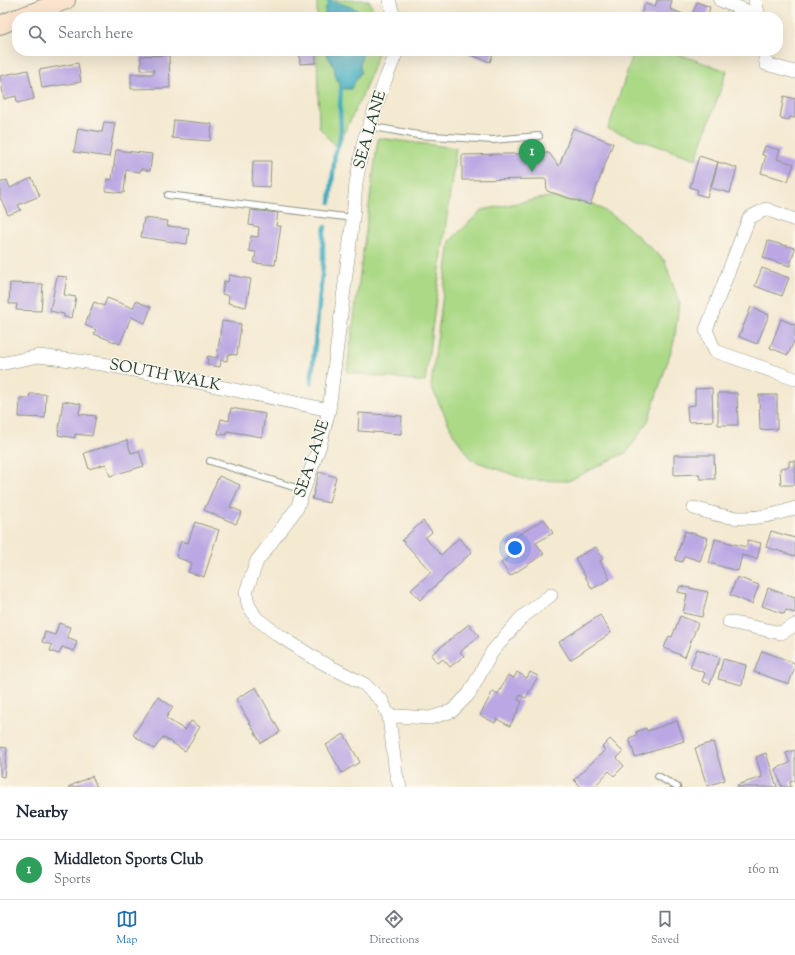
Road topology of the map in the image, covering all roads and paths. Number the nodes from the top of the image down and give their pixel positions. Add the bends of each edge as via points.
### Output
1 (66, 0) edge
2 (389, 0) edge
3 (720, 0) edge
4 (755, 0) edge
5 (34, 12) edge
6 (393, 12) edge
7 (748, 12) edge
8 (758, 12) edge
9 (12, 20) edge
10 (0, 25) edge
11 (396, 56) edge
12 (765, 56) edge
13 (795, 72) edge
14 (369, 126) junction
15 (539, 136) dead end
16 (168, 195) dead end
17 (353, 218) junction
18 (795, 220) edge
19 (0, 364) edge
20 (795, 379) edge
21 (329, 410) junction
22 (210, 461) dead end
23 (303, 490) junction
24 (694, 508) dead end
25 (795, 508) edge
26 (551, 595) dead end
27 (729, 622) dead end
28 (795, 625) edge
29 (389, 717) junction
30 (658, 776) dead end
31 (400, 787) edge
32 (677, 787) edge

1 - 5 main road
2 - 6 street
3 - 7 street
4 - 8 street
9 - 10 main road
11 - 14 street, SEA LANE
12 - 13 street via 766,64
14 - 15 lane via 418,135 492,140
14 - 17 street, SEA LANE via 356,183
16 - 17 lane
17 - 21 street, SEA LANE
18 - 20 street via 766,209 749,218 706,330 715,351
19 - 21 street, SOUTH WALK via 39,356 102,364
21 - 23 street, SEA LANE via 320,446
22 - 23 lane
23 - 29 street, SEA LANE via 297,508 256,561 246,592 248,604 256,618 277,634 319,661 364,684 382,701
24 - 25 street via 724,516 746,518 767,516
26 - 29 street via 522,618 492,652 469,694 452,711 430,718
27 - 28 street via 781,633
29 - 31 street, SEA LANE
30 - 32 lane

